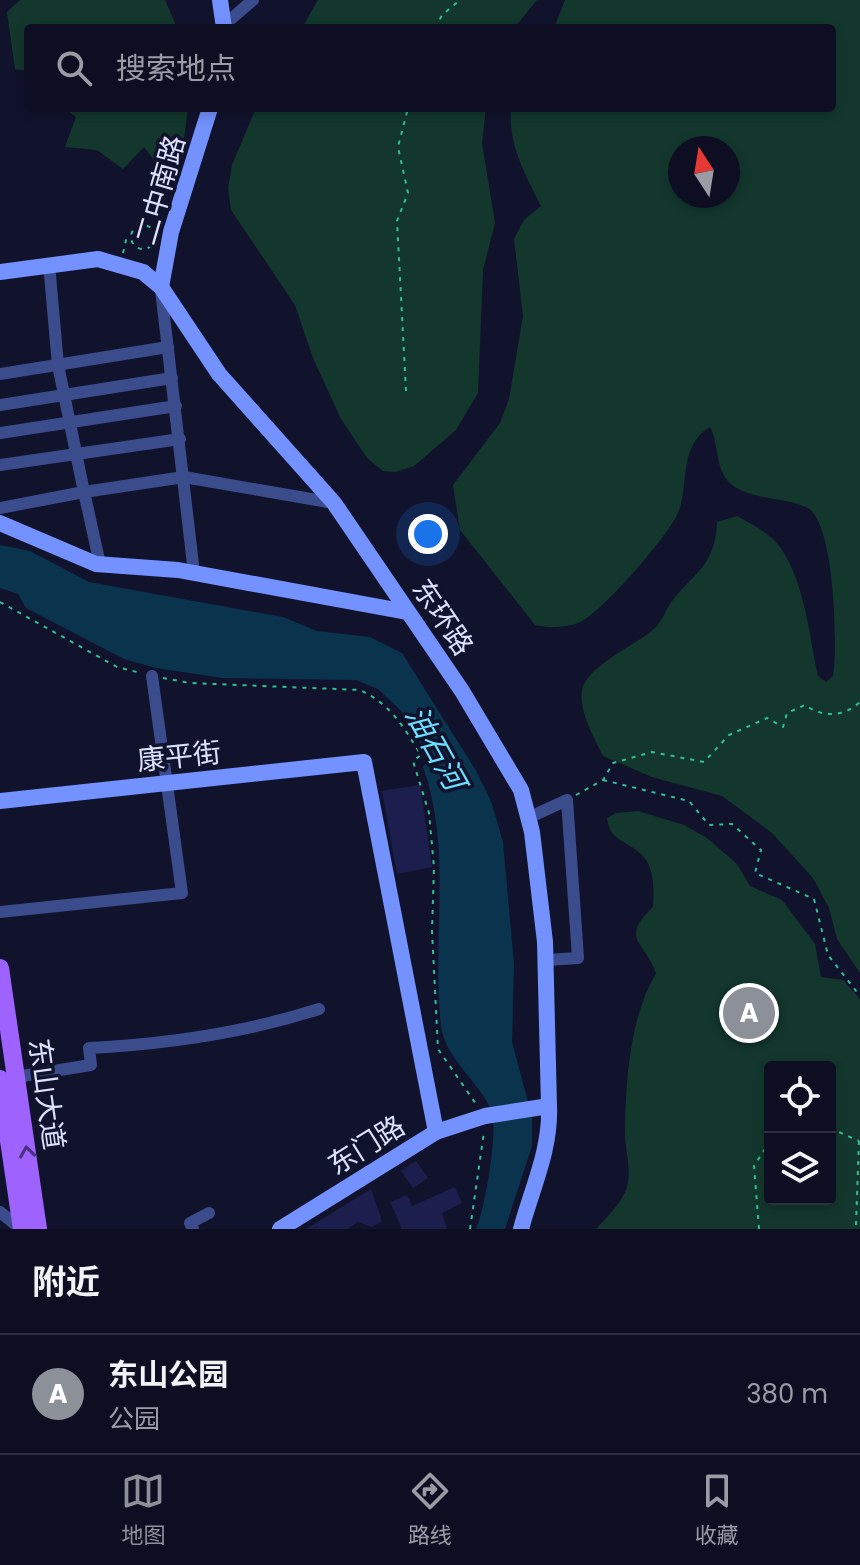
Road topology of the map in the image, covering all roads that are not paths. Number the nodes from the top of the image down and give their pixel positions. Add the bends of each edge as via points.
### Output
1 (220, 0) edge
2 (253, 0) edge
3 (224, 24) edge
4 (226, 24) edge
5 (209, 112) edge
6 (49, 264) junction
7 (0, 272) edge
8 (161, 287) junction
9 (168, 347) junction
10 (58, 365) junction
11 (0, 374) edge
12 (172, 378) junction
13 (64, 395) junction
14 (0, 405) edge
15 (176, 406) junction
16 (70, 422) junction
17 (0, 433) edge
18 (180, 439) junction
19 (76, 454) junction
20 (0, 465) edge
21 (184, 477) junction
22 (84, 492) junction
23 (334, 503) junction
24 (0, 508) edge
25 (0, 523) edge
26 (100, 564) junction
27 (194, 573) junction
28 (407, 612) junction
29 (152, 676) road end
30 (166, 783) junction
31 (0, 801) edge
32 (528, 818) junction
33 (0, 912) edge
34 (546, 960) junction
35 (0, 968) edge
36 (319, 1009) dead end
37 (8, 1078) edge
38 (543, 1106) junction
39 (436, 1132) junction
40 (0, 1212) edge
41 (209, 1213) dead end
42 (21, 1229) edge
43 (38, 1229) edge
44 (193, 1229) edge
45 (280, 1229) edge
46 (521, 1229) edge

1 - 3 street
2 - 4 street
5 - 8 street, 二中南路 via 171,232
6 - 7 street, 东环路
6 - 8 street, 东环路 via 98,259 143,272
6 - 10 street
8 - 9 street
8 - 23 street, 东环路 via 219,374
9 - 10 street
9 - 12 street
10 - 11 street
10 - 13 street
12 - 13 street
12 - 15 street
13 - 14 street
13 - 16 street
15 - 16 street
15 - 18 street
16 - 17 street
16 - 19 street
18 - 19 street
18 - 21 street
19 - 20 street
19 - 22 street
21 - 22 street
21 - 23 street
21 - 27 street
22 - 24 street
22 - 26 street
23 - 28 street, 东环路
25 - 26 street
26 - 27 street
27 - 28 street
28 - 32 street, 东环路 via 521,790
29 - 30 street
30 - 31 street, 康平街
30 - 33 street via 182,893
30 - 39 street, 康平街 via 364,762
32 - 34 street, 东环路
32 - 34 street via 567,800 578,958
34 - 38 street, 东环路
35 - 37 main road, 东山大道
36 - 37 street via 159,1045 89,1048 91,1065
37 - 42 main road, 东山大道
43 -> 37 main road, 东山大道
38 - 39 street, 东门路
38 - 46 street, 东环路 via 550,1128
39 - 45 street, 东门路
40 - 42 street
41 - 44 street via 190,1223

